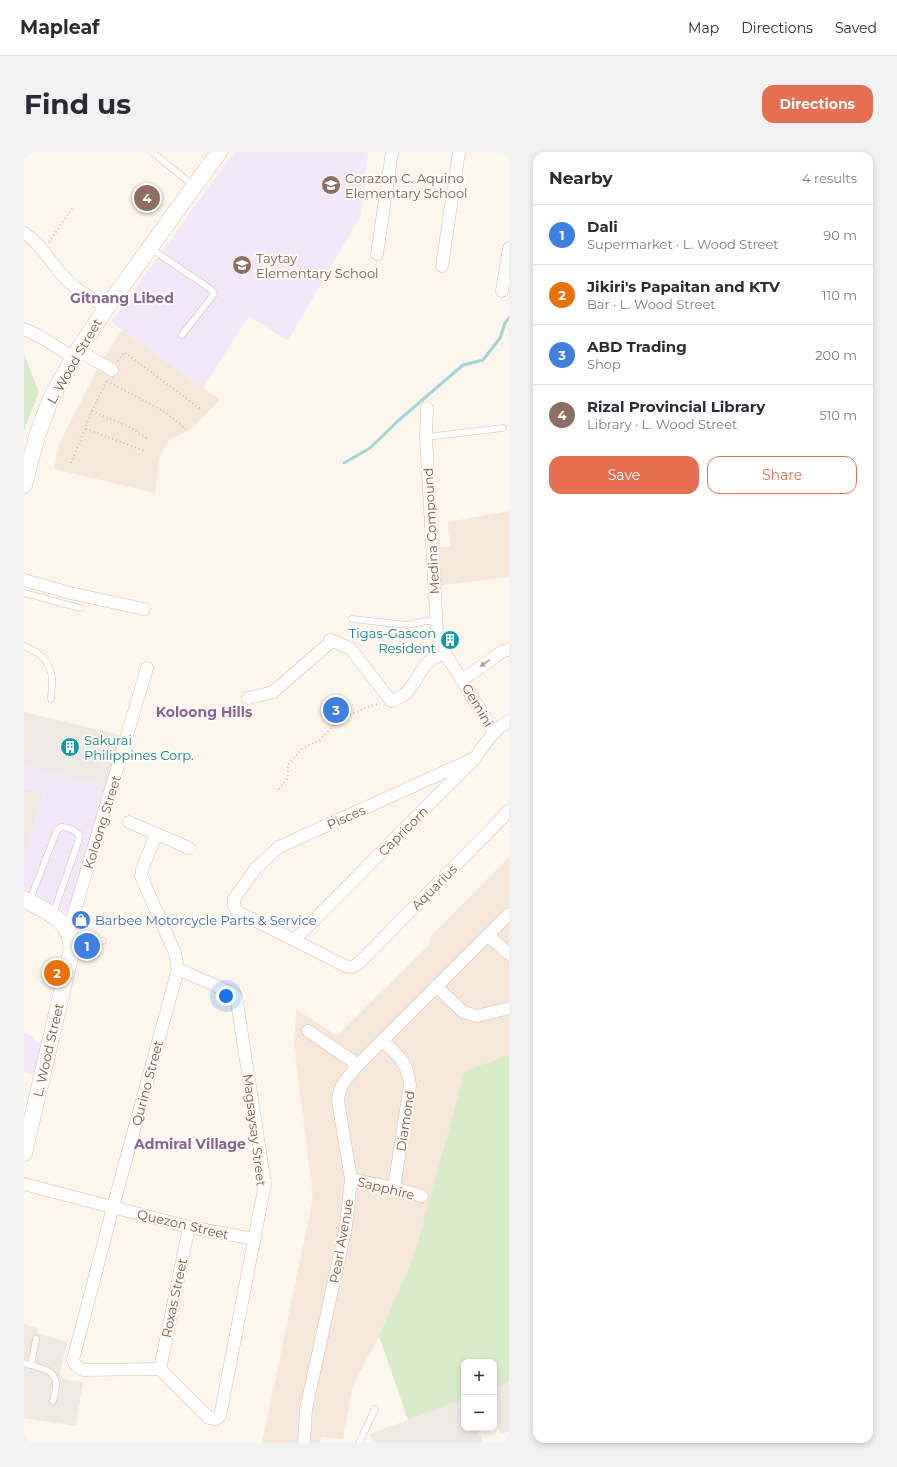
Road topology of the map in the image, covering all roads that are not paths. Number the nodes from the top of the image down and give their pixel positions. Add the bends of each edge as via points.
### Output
1 (152, 152) edge
2 (218, 152) edge
3 (392, 152) edge
4 (459, 152) edge
5 (194, 186) junction
6 (24, 233) edge
7 (150, 248) junction
8 (509, 248) edge
9 (377, 254) dead end
10 (442, 266) dead end
11 (502, 291) dead end
12 (107, 307) junction
13 (24, 329) edge
14 (182, 335) dead end
15 (74, 354) junction
16 (110, 375) road end
17 (427, 408) dead end
18 (503, 428) dead end
19 (426, 437) junction
20 (24, 485) edge
21 (24, 580) edge
22 (24, 593) edge
23 (80, 608) dead end
24 (144, 609) dead end
25 (352, 620) dead end
26 (436, 622) junction
27 (24, 646) edge
28 (509, 650) edge
29 (445, 653) junction
30 (146, 668) dead end
31 (462, 679) junction
32 (248, 698) dead end
33 (51, 699) dead end
34 (509, 721) edge
35 (494, 732) junction
36 (475, 758) junction
37 (509, 811) edge
38 (129, 822) dead end
39 (156, 834) junction
40 (189, 848) dead end
41 (27, 900) edge
42 (509, 914) edge
43 (52, 915) junction
44 (489, 936) junction
45 (70, 937) junction
46 (294, 940) junction
47 (103, 941) dead end
48 (509, 954) edge
49 (178, 969) junction
50 (436, 986) junction
51 (509, 1008) edge
52 (308, 1031) dead end
53 (383, 1041) junction
54 (358, 1065) junction
55 (24, 1153) edge
56 (351, 1179) junction
57 (24, 1184) edge
58 (394, 1188) junction
59 (422, 1196) dead end
60 (113, 1207) junction
61 (189, 1227) junction
62 (254, 1239) junction
63 (36, 1339) dead end
64 (27, 1364) edge
65 (160, 1369) junction
66 (53, 1402) dead end
67 (375, 1409) dead end
68 (304, 1443) edge
69 (359, 1443) edge

1 - 5 lane
2 - 5 main road, L. Wood Street
3 - 9 street
4 - 10 street
5 - 7 main road, L. Wood Street
6 - 12 street via 43,251 71,285
7 - 12 main road, L. Wood Street
7 - 14 lane via 212,290 214,294
8 - 11 street
12 - 15 main road, L. Wood Street
13 - 15 street
15 - 16 street
15 - 20 main road, L. Wood Street via 51,398 37,436
17 - 19 street, Medina Compound
18 - 19 lane
19 - 26 street, Medina Compound
21 - 24 street
22 - 23 lane
25 - 26 lane via 407,625
26 - 29 street, Medina Compound
27 - 33 lane via 36,651 46,660 52,677
28 -> 31 street, Gemini via 503,651
29 - 31 street, Gemini
29 - 32 street via 424,665 404,695 391,701 350,648 331,640 273,692
30 - 45 street, Koloong Street via 72,920
31 - 35 street, Gemini
34 - 35 street, Capricorn
35 - 36 street, Capricorn
36 - 46 street, Capricorn
36 - 46 street, Pisces via 279,847 256,868 234,899 234,906 238,912
37 - 46 street, Aquarius via 353,967 345,966
38 - 39 street
39 - 40 street
39 - 49 street, Qurino Street via 141,876 175,953
41 - 43 main road
41 - 43 lane via 57,830 61,827 75,830 79,835 78,842
42 - 44 street, Pearl Avenue
43 - 45 main road via 62,922
44 - 48 street
44 - 50 street, Pearl Avenue
45 - 47 lane
45 - 55 main road, L. Wood Street via 71,953
49 - 60 street, Qurino Street
49 - 62 street, Magsaysay Street via 236,996 264,1184
50 - 51 street via 463,1012 477,1016
50 - 53 street, Pearl Avenue
52 - 54 street
53 - 54 street, Pearl Avenue
53 - 58 street, Diamond via 404,1062 409,1072 410,1085
54 - 56 street, Pearl Avenue via 342,1084 338,1101
56 - 58 street, Sapphire
56 - 68 street, Pearl Avenue via 346,1226 306,1409
57 - 60 street, Quezon Street
58 - 59 street, Sapphire
60 - 61 street, Quezon Street
60 - 65 street, Qurino Street via 74,1364 83,1370
61 - 62 street, Quezon Street
61 - 65 street, Roxas Street
62 - 65 street, Magsaysay Street via 220,1416 216,1419 209,1418
63 - 64 lane
64 - 66 lane via 51,1372 55,1377
67 - 69 lane

